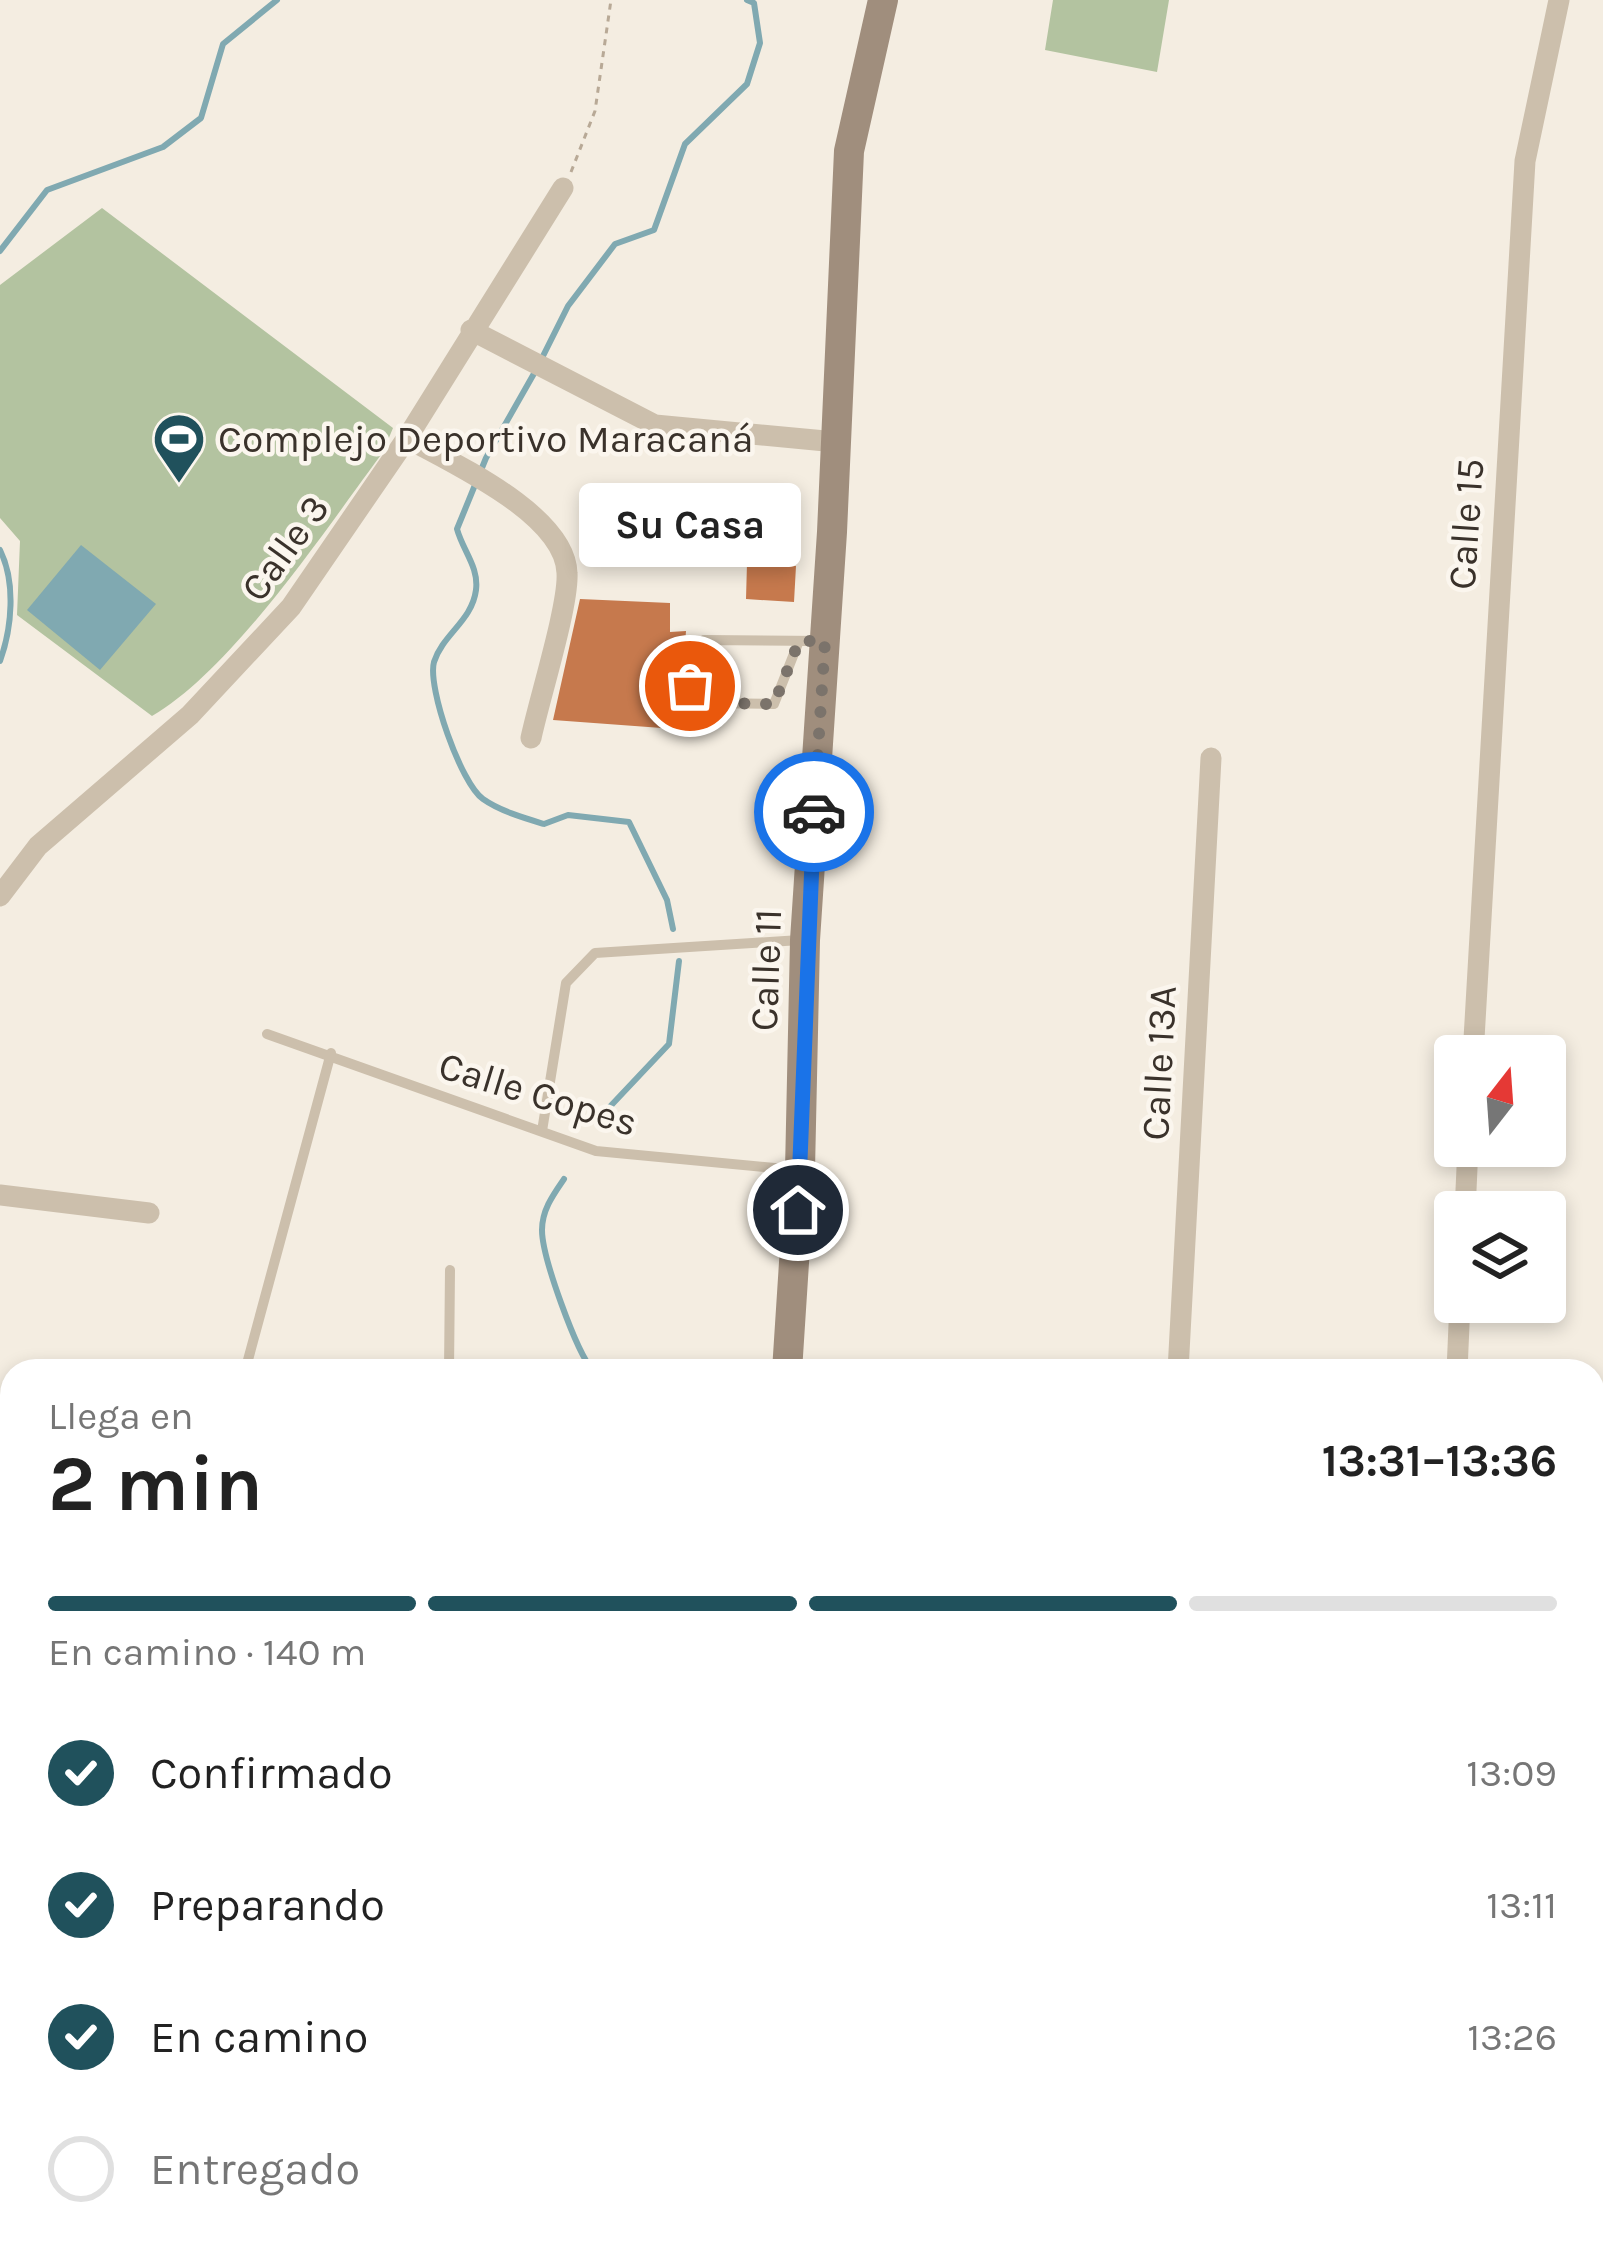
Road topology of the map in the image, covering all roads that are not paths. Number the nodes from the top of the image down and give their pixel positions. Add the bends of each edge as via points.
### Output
1 (883, 0) edge
2 (1559, 0) edge
3 (563, 188) road end
4 (471, 330) junction
5 (407, 438) junction
6 (836, 442) junction
7 (812, 641) junction
8 (531, 738) dead end
9 (1211, 758) dead end
10 (0, 896) edge
11 (805, 940) junction
12 (267, 1034) dead end
13 (1474, 1035) edge
14 (331, 1053) junction
15 (542, 1131) junction
16 (800, 1170) junction
17 (0, 1195) edge
18 (149, 1213) dead end
19 (450, 1270) dead end
20 (1459, 1323) edge
21 (248, 1359) edge
22 (449, 1359) edge
23 (788, 1359) edge
24 (1179, 1359) edge
25 (1457, 1359) edge

1 - 6 street, Calle 11 via 849,152
2 - 13 street, Calle 15 via 1525,161
3 - 4 street, Calle 3
4 - 5 street, Calle 3
4 - 6 street via 655,425
5 - 8 street via 533,516 568,572
5 - 10 street, Calle 3 via 292,607 190,715 38,846
6 - 7 street, Calle 11
7 - 7 lane via 704,640 693,650 691,695 704,703 774,704
7 - 11 street, Calle 11
9 - 24 street, Calle 13A
11 - 15 lane via 595,953 566,983
11 - 16 street, Calle 11
12 - 14 lane, Calle Copes
14 - 15 lane, Calle Copes
14 - 21 lane
15 - 16 lane, Calle Copes via 638,1158
16 - 23 street, Calle 11
17 - 18 street
19 - 22 lane
20 - 25 street

